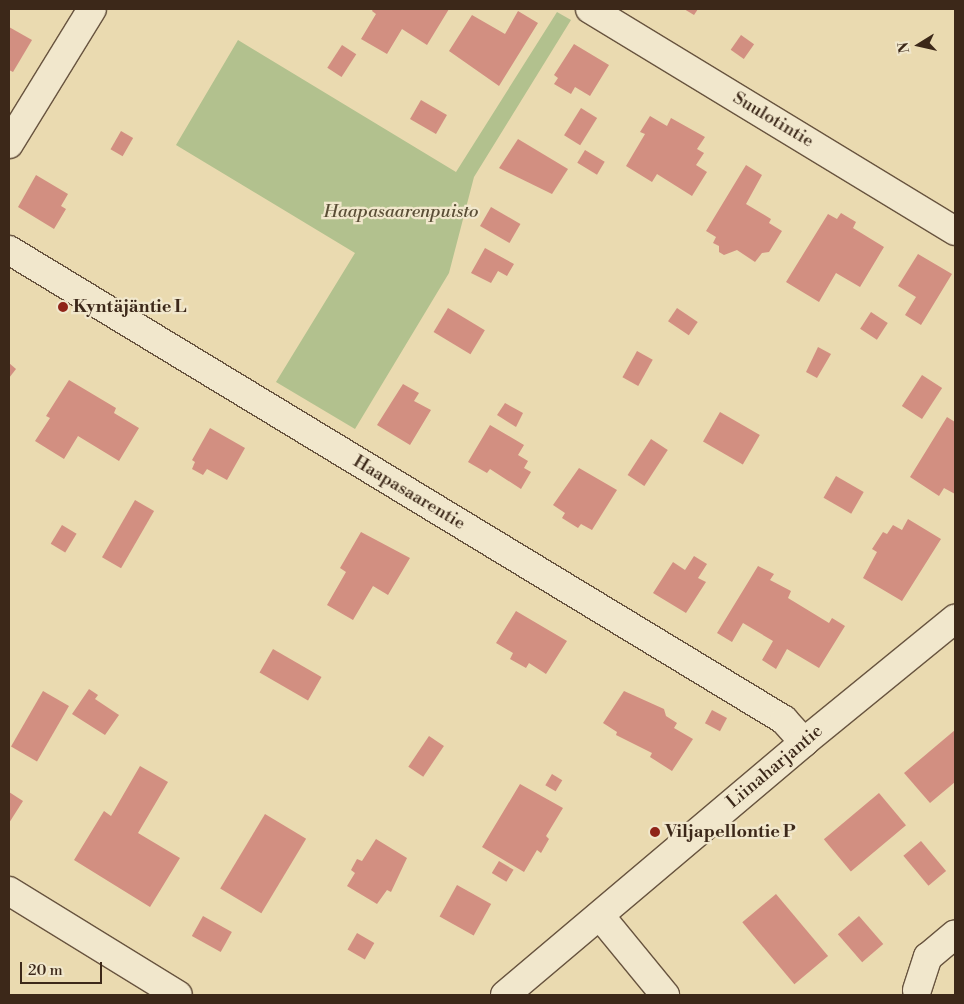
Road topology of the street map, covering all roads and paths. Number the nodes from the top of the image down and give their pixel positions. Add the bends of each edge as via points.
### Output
1 (92, 9) edge
2 (590, 9) edge
3 (9, 144) edge
4 (955, 231) edge
5 (9, 250) edge
6 (955, 619) edge
7 (804, 742) junction
8 (9, 892) edge
9 (601, 917) junction
10 (955, 934) edge
11 (916, 994) edge
12 (178, 995) edge
13 (505, 995) edge
14 (665, 995) edge

1 - 3 street
2 - 4 street, Suulotintie
5 - 7 street, Haapasaarentie via 784,720
6 - 7 street, Liinaharjantie
7 - 9 street, Liinaharjantie
8 - 12 street
9 - 13 street, Liinaharjantie
9 - 14 street
10 - 11 street via 928,957

